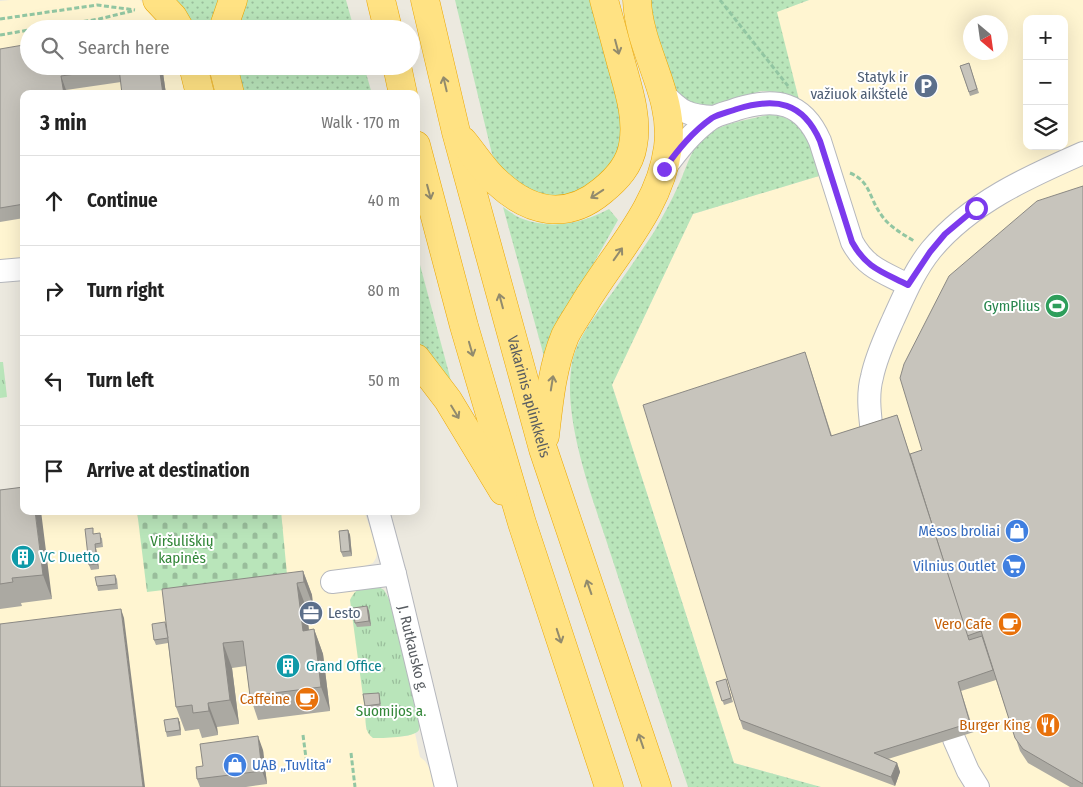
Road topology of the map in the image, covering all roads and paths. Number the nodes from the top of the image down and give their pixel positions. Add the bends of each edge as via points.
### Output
1 (233, 0) edge
2 (381, 0) edge
3 (425, 0) edge
4 (604, 0) edge
5 (637, 0) edge
6 (146, 5) edge
7 (0, 19) edge
8 (93, 20) edge
9 (174, 20) edge
10 (226, 20) edge
11 (386, 20) edge
12 (20, 32) edge
13 (0, 35) edge
14 (196, 75) edge
15 (225, 75) edge
16 (399, 75) edge
17 (199, 90) edge
18 (229, 90) edge
19 (402, 90) edge
20 (663, 93) junction
21 (714, 117) junction
22 (456, 132) junction
23 (1083, 153) edge
24 (420, 160) edge
25 (664, 169) junction
26 (20, 269) edge
27 (0, 271) edge
28 (908, 285) junction
29 (420, 363) edge
30 (872, 433) edge
31 (543, 449) junction
32 (379, 515) edge
33 (522, 523) junction
34 (395, 574) junction
35 (332, 582) dead end
36 (303, 735) dead end
37 (954, 739) edge
38 (351, 753) dead end
39 (306, 758) dead end
40 (355, 787) edge
41 (446, 787) edge
42 (609, 787) edge
43 (657, 787) edge
44 (978, 787) edge

1 - 10 highway
2 - 11 highway
22 -> 3 highway, Vakarinis aplinkkelis
4 -> 22 highway via 634,124 633,145 626,166 615,181 575,207 552,210 526,204 496,182
5 - 20 highway via 642,29
6 - 7 path via 97,5
6 - 8 path
6 - 9 highway
12 - 13 path
14 - 17 highway
15 - 18 highway
16 - 19 highway
20 - 21 street via 685,113
20 - 25 highway via 669,125
21 - 25 street via 689,137
21 - 28 street via 766,102 792,108 805,117 820,141 858,253 868,264
31 -> 22 highway, Vakarinis aplinkkelis
23 - 28 street via 1017,184 976,208 945,234
24 -> 33 highway via 464,326
31 -> 25 highway via 552,377 566,335 654,196
26 - 27 street
28 - 30 street via 871,378 869,406
29 -> 33 highway via 448,400
43 -> 31 highway, Vakarinis aplinkkelis
32 - 34 street, J. Rutkausko g.
33 -> 42 highway
34 - 35 street
34 - 41 street, J. Rutkausko g.
36 - 39 path
37 - 44 street
38 - 40 path

